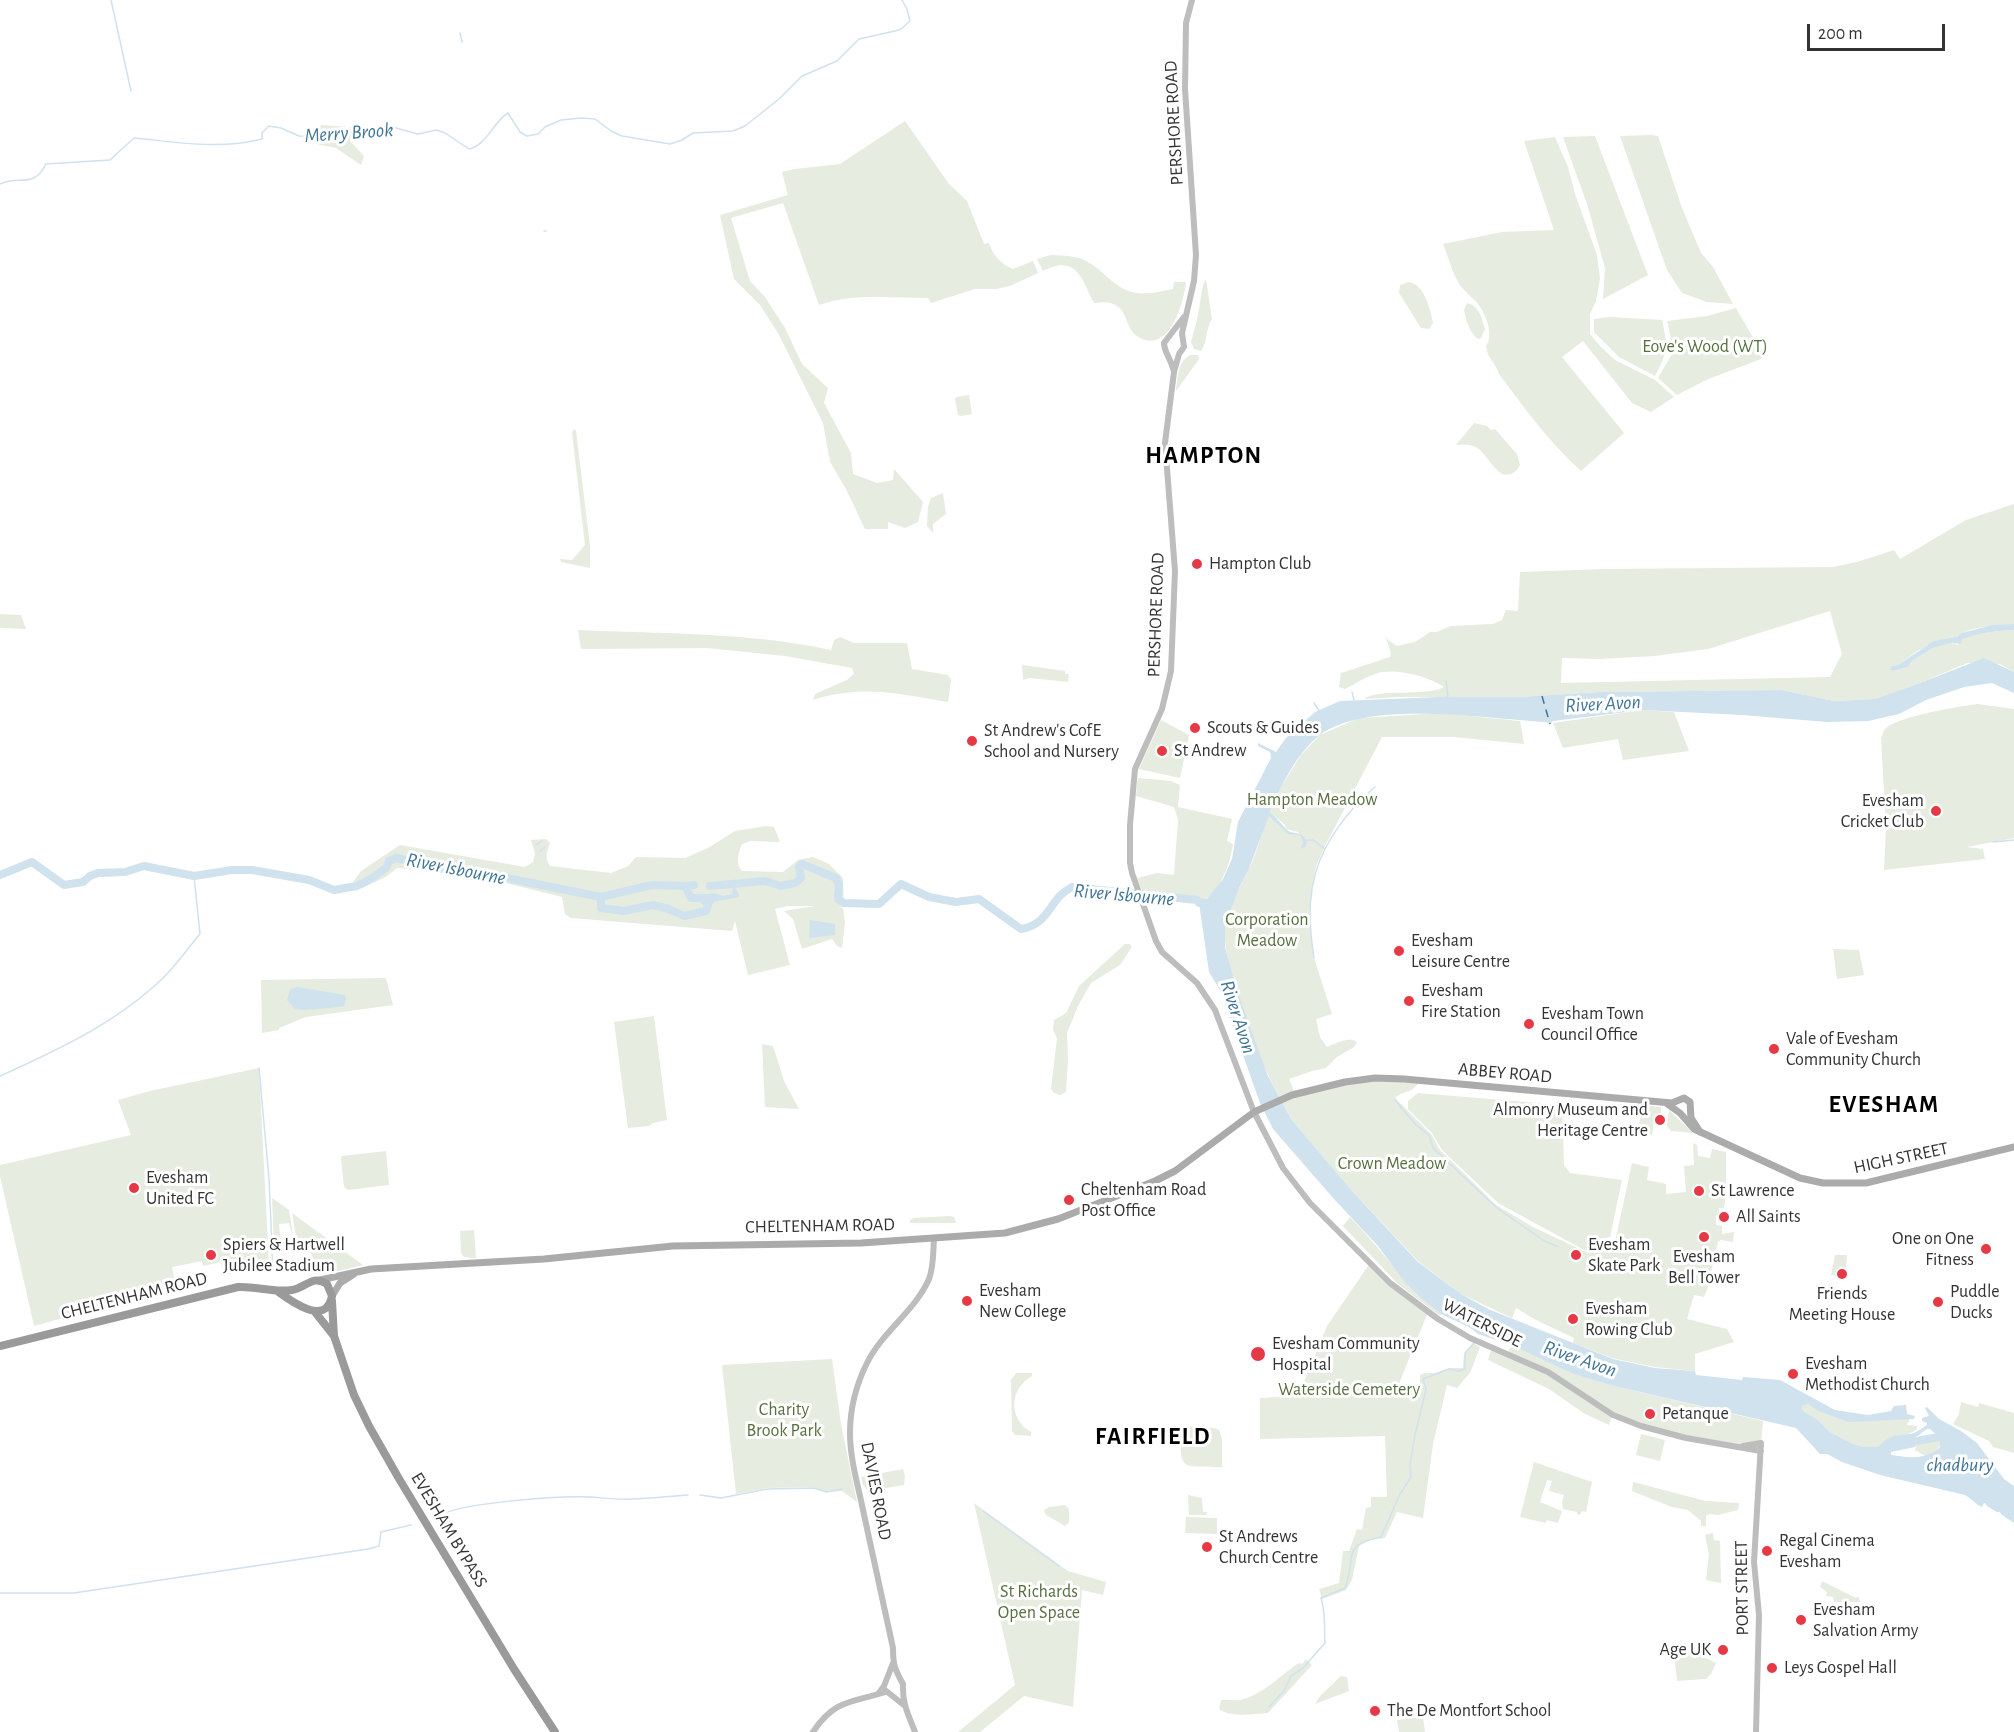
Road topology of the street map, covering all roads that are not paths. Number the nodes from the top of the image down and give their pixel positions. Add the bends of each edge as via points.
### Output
1 (1192, 0) edge
2 (1185, 316) junction
3 (1170, 335) junction
4 (1182, 339) junction
5 (1168, 354) junction
6 (1179, 354) junction
7 (1174, 372) junction
8 (1677, 1101) junction
9 (1664, 1102) junction
10 (1690, 1109) junction
11 (1255, 1111) junction
12 (1679, 1112) junction
13 (1700, 1132) junction
14 (2014, 1147) edge
15 (934, 1238) junction
16 (356, 1272) junction
17 (320, 1280) junction
18 (304, 1286) junction
19 (277, 1292) junction
20 (332, 1298) junction
21 (311, 1310) junction
22 (334, 1336) junction
23 (0, 1346) edge
24 (1761, 1443) joint
25 (1736, 1446) junction
26 (1761, 1451) junction
27 (893, 1662) junction
28 (897, 1677) junction
29 (887, 1688) junction
30 (901, 1692) junction
31 (905, 1706) junction
32 (555, 1732) edge
33 (813, 1732) edge
34 (915, 1732) edge
35 (1756, 1732) edge

1 - 2 main road, PERSHORE ROAD via 1186,23 1185,89 1196,255
2 - 3 main road, PERSHORE ROAD
2 - 4 main road, PERSHORE ROAD
3 - 4 main road
3 - 5 main road, PERSHORE ROAD via 1164,343
4 - 6 main road, PERSHORE ROAD via 1184,347
5 - 6 main road
5 - 7 main road, PERSHORE ROAD
6 - 7 main road, PERSHORE ROAD
7 - 11 main road, PERSHORE ROAD via 1165,443 1175,571 1171,670 1162,709 1135,769 1130,863 1162,952 1197,983 1215,1010
8 - 9 main road, ABBEY ROAD
8 - 10 main road via 1688,1099
8 - 12 main road
9 - 11 main road, ABBEY ROAD via 1375,1078 1292,1095
9 - 12 main road, ABBEY ROAD
10 - 12 main road
10 - 13 main road
11 - 15 main road, CHELTENHAM ROAD via 1175,1171 1125,1193 1029,1228
11 - 25 main road, WATERSIDE via 1300,1193 1390,1283 1438,1319 1470,1338 1548,1372 1613,1415 1680,1436
12 - 13 main road, ABBEY ROAD
13 - 14 main road, HIGH STREET via 1793,1175 1822,1183 1866,1184
15 - 16 main road, CHELTENHAM ROAD via 861,1243 700,1244
15 - 27 main road, DAVIES ROAD via 930,1276 867,1362 852,1412 851,1448
16 - 17 main road, CHELTENHAM ROAD
16 - 20 main road via 340,1283
17 - 18 highway
17 - 20 highway via 330,1287
18 - 19 highway, CHELTENHAM ROAD
18 - 21 highway via 300,1295 303,1305
19 - 21 highway, CHELTENHAM ROAD
19 - 23 highway, CHELTENHAM ROAD via 238,1287
20 - 21 highway via 325,1309
20 - 22 highway, EVESHAM BYPASS
21 - 22 highway, EVESHAM BYPASS
22 - 32 highway, EVESHAM BYPASS via 369,1426
24 - 25 main road, WATERSIDE
24 - 26 main road, PORT STREET
25 - 26 main road, WATERSIDE
26 - 35 main road, PORT STREET via 1754,1562 1759,1615
27 - 28 main road, DAVIES ROAD
27 - 29 main road, DAVIES ROAD
28 - 29 main road via 891,1677
28 - 30 main road, DAVIES ROAD via 903,1684
29 - 30 main road via 895,1696
29 - 31 main road
29 - 33 main road, DAVIES ROAD via 877,1695 846,1702 827,1715
30 - 31 main road, DAVIES ROAD
31 - 34 main road, DAVIES ROAD

